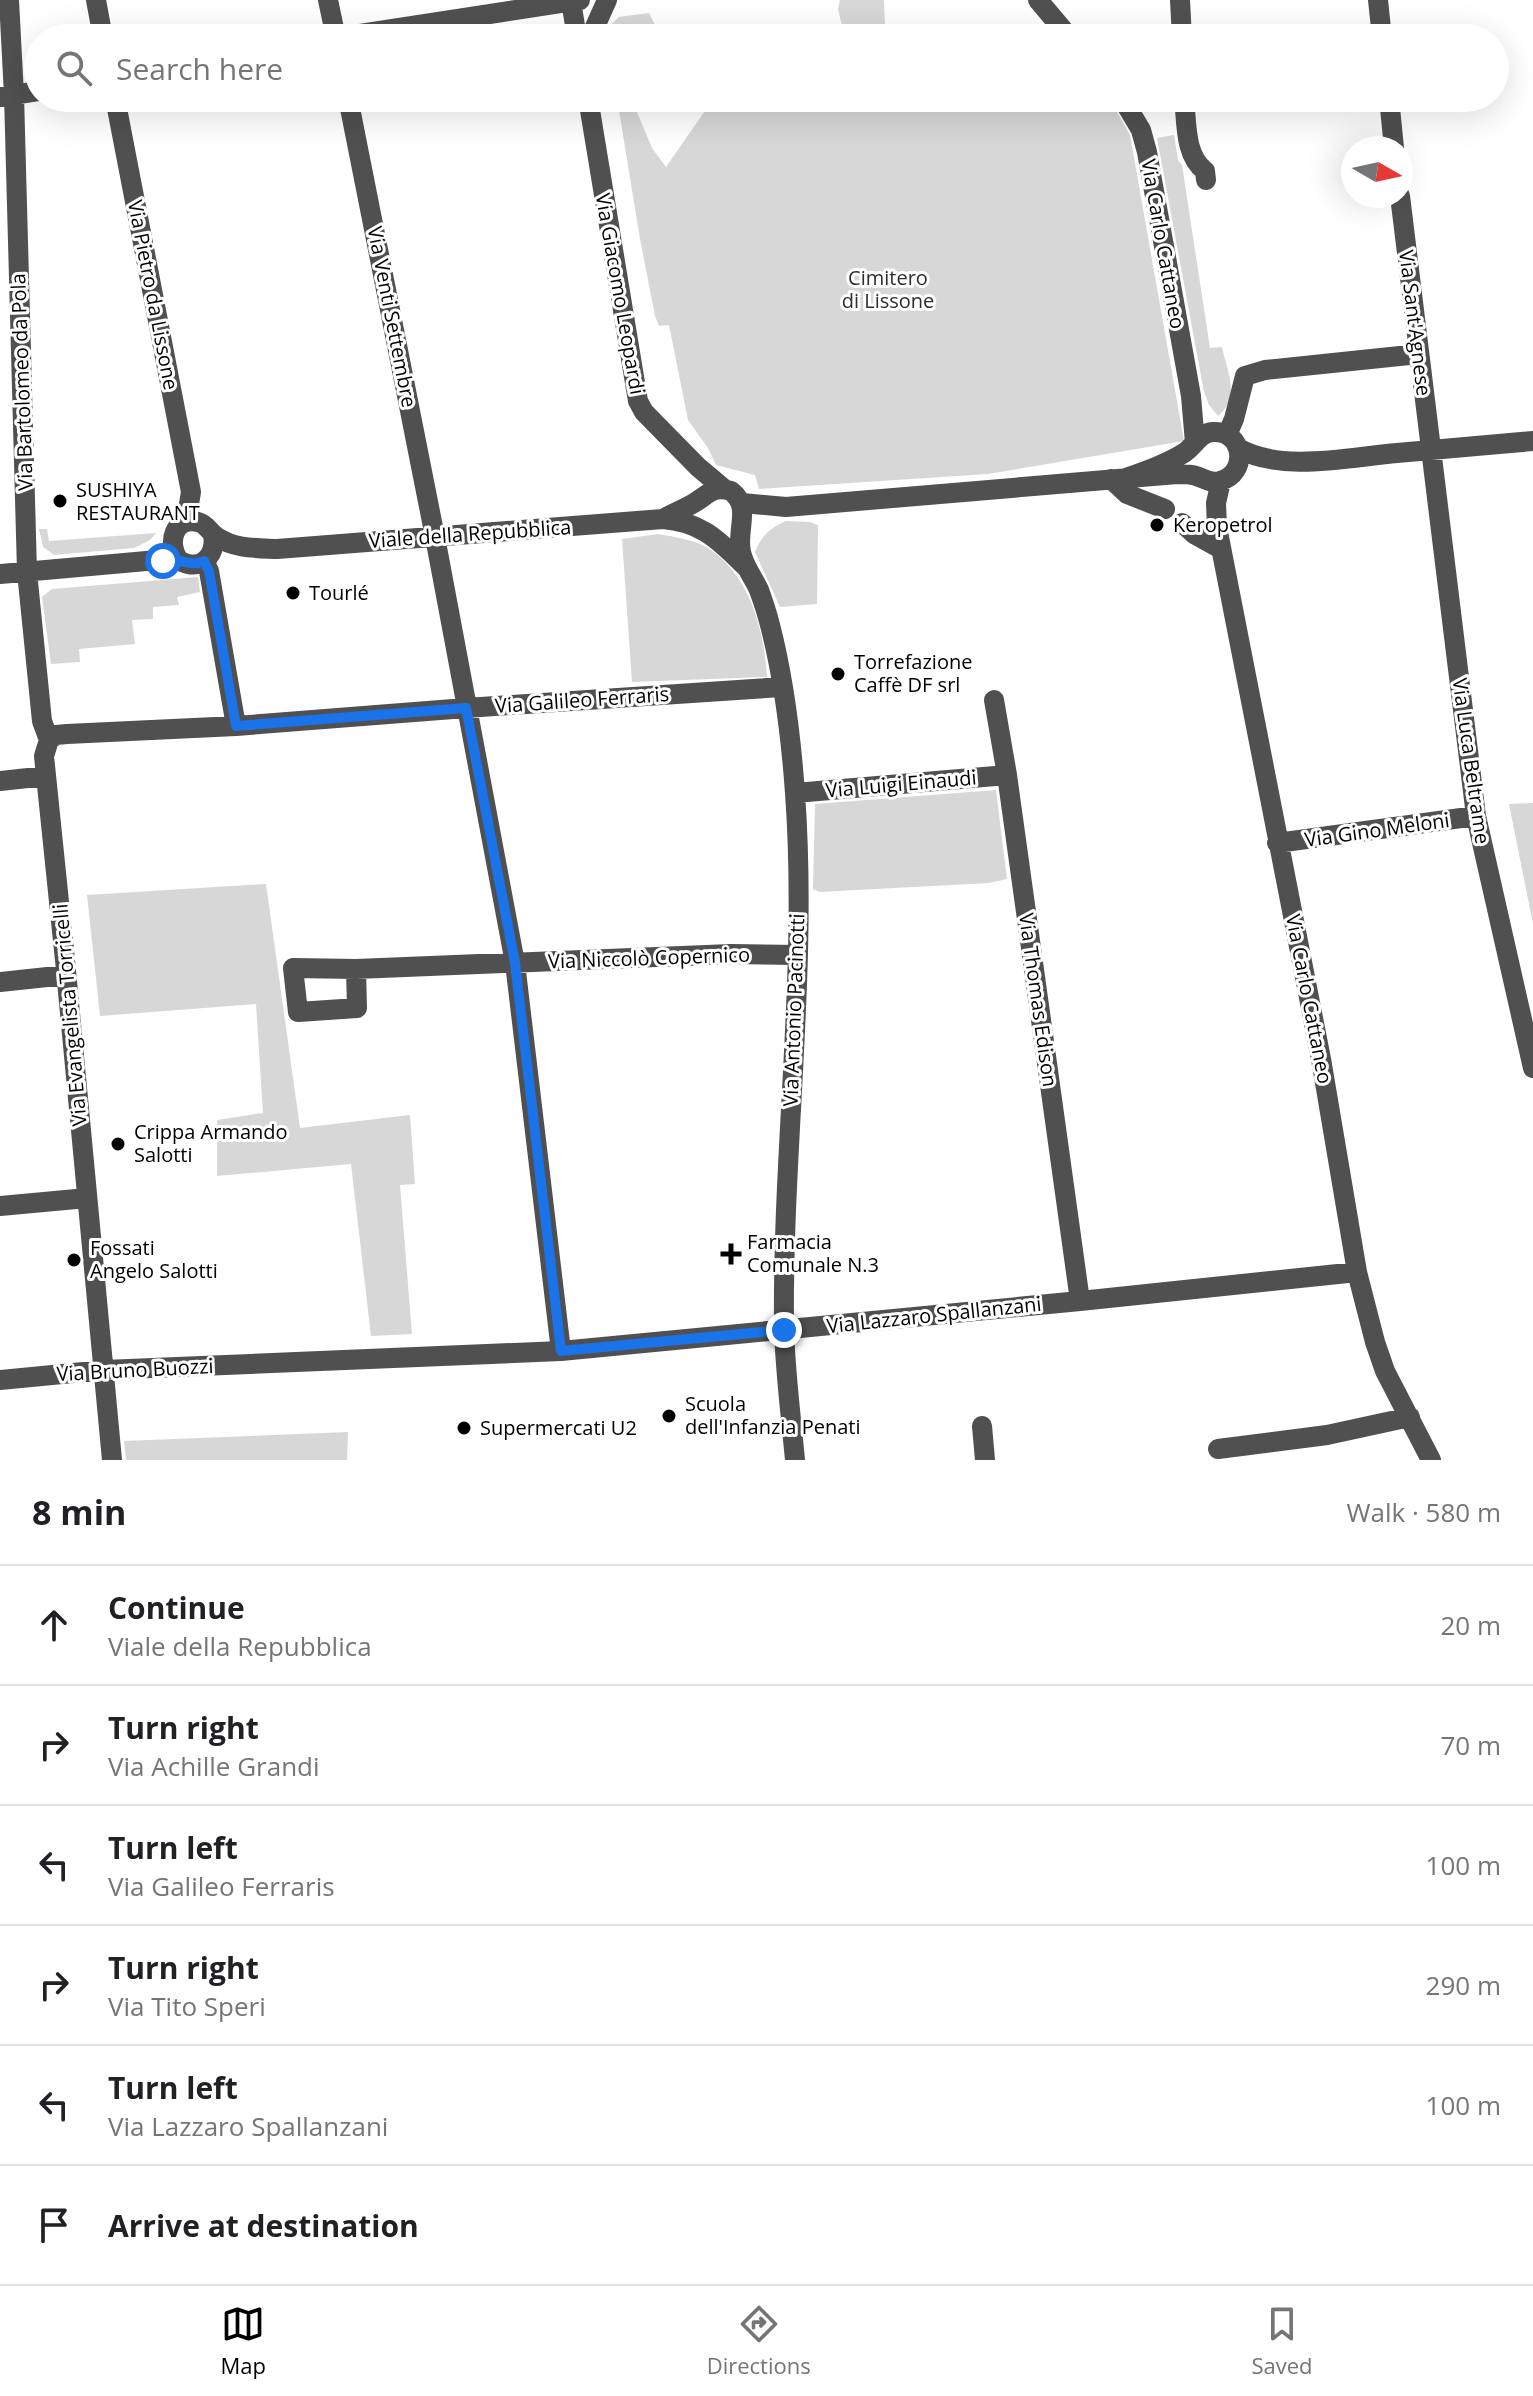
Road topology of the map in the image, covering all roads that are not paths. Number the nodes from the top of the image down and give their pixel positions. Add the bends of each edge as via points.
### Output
1 (9, 0) edge
2 (96, 0) edge
3 (328, 0) edge
4 (607, 0) edge
5 (1038, 0) edge
6 (1180, 0) edge
7 (1378, 0) edge
8 (576, 1) edge
9 (100, 24) edge
10 (333, 24) edge
11 (427, 24) edge
12 (577, 24) edge
13 (596, 24) edge
14 (1058, 24) edge
15 (1181, 24) edge
16 (1381, 24) edge
17 (7, 96) edge
18 (118, 112) edge
19 (351, 112) edge
20 (590, 112) edge
21 (1130, 112) edge
22 (1186, 112) edge
23 (1390, 112) edge
24 (1393, 136) edge
25 (1206, 180) dead end
26 (1401, 208) edge
27 (21, 340) junction
28 (0, 341) edge
29 (1419, 354) junction
30 (1191, 396) junction
31 (1227, 438) junction
32 (1533, 441) edge
33 (1193, 445) junction
34 (1430, 450) junction
35 (1308, 461) junction
36 (698, 467) junction
37 (1213, 478) junction
38 (1119, 479) junction
39 (723, 488) junction
40 (700, 499) junction
41 (742, 503) junction
42 (786, 507) junction
43 (1165, 509) dead end
44 (663, 519) junction
45 (1182, 523) dead end
46 (740, 524) junction
47 (201, 527) junction
48 (707, 531) junction
49 (435, 537) junction
50 (174, 549) junction
51 (277, 549) junction
52 (1221, 549) junction
53 (206, 560) junction
54 (745, 566) junction
55 (27, 572) junction
56 (0, 574) edge
57 (782, 687) junction
58 (994, 700) dead end
59 (466, 708) junction
60 (236, 726) junction
61 (49, 740) junction
62 (1007, 775) junction
63 (46, 776) junction
64 (0, 781) edge
65 (795, 793) junction
66 (1476, 816) junction
67 (1277, 843) junction
68 (798, 955) junction
69 (515, 963) junction
70 (356, 969) dead end
71 (66, 975) junction
72 (0, 982) edge
73 (1533, 1068) edge
74 (87, 1198) junction
75 (0, 1206) edge
76 (1357, 1272) junction
77 (1080, 1301) junction
78 (784, 1330) junction
79 (561, 1351) junction
80 (270, 1363) joint
81 (104, 1370) junction
82 (0, 1380) edge
83 (1410, 1417) junction
84 (982, 1426) dead end
85 (1218, 1449) dead end
86 (112, 1460) edge
87 (795, 1460) edge
88 (985, 1460) edge
89 (1431, 1460) edge

1 - 17 street, Via Bartolomeo da Pola
2 - 9 street
3 - 10 street
4 - 13 street
5 - 14 street
6 - 15 street
7 - 16 street
8 - 11 street
8 - 12 street
17 - 27 street, Via Bartolomeo da Pola
18 - 47 street, Via Pietro da Lissone
19 - 49 street, Via Venti Settembre
20 - 36 street, Via Giacomo Leopardi via 638,401
21 - 30 street, Via Carlo Cattaneo via 1147,152
22 - 25 street via 1191,153
23 - 24 street
26 - 29 street, Via Sant'Agnese
27 - 28 street
27 - 55 street, Via Bartolomeo da Pola
29 - 31 street via 1245,376
29 - 34 street, Via Sant'Agnese
30 - 31 street, Via Carlo Cattaneo via 1200,413
30 - 33 street, Via Carlo Cattaneo
31 - 33 street via 1206,433
31 - 35 street via 1254,456
31 - 37 street via 1240,457 1238,466
32 - 34 street
33 - 37 street via 1190,460
33 - 38 street via 1165,463
34 - 35 street
34 - 66 street, Via Luca Beltrame
35 - 37 street
36 - 39 street, Via Giacomo Leopardi
36 - 40 street
37 - 38 street via 1177,474
37 - 52 street, Via Carlo Cattaneo
38 - 42 street
38 - 43 street via 1127,494
39 - 40 street, Viale della Repubblica
39 - 41 street
40 - 44 street, Viale della Repubblica
40 - 48 street via 696,513
41 - 42 street
41 - 46 street
42 - 46 street
44 - 48 street, Viale della Repubblica
44 - 49 street, Viale della Repubblica
45 - 52 street
46 - 48 street via 718,536
46 - 54 street, Via Antonio Pacinotti
47 - 50 street via 174,532
47 - 51 street, Viale della Repubblica via 227,543
47 - 53 street via 214,547
48 - 54 street, Via Antonio Pacinotti
49 - 51 street, Viale della Repubblica
49 - 59 street, Via Venti Settembre
50 - 53 street, Viale della Repubblica via 193,565
50 - 55 street via 134,561
51 - 53 street, Viale della Repubblica
52 - 67 street, Via Carlo Cattaneo
53 - 60 street
54 - 57 street, Via Antonio Pacinotti via 770,624
55 - 56 street
55 - 61 street, Via Evangelista Torricelli via 42,721
57 - 59 street, Via Galileo Ferraris
57 - 65 street, Via Antonio Pacinotti
58 - 62 street, Via Thomas Edison
59 - 60 street, Via Galileo Ferraris
59 - 69 street, Via Venti Settembre
60 - 61 street, Via Galileo Ferraris via 67,734
61 - 63 street, Via Evangelista Torricelli
62 - 65 street, Via Luigi Einaudi
62 - 77 street, Via Thomas Edison
63 - 64 street
63 - 71 street, Via Evangelista Torricelli
65 - 68 street, Via Antonio Pacinotti
66 - 67 street, Via Gino Meloni
66 - 73 street, Via Luca Beltrame
67 - 76 street, Via Carlo Cattaneo
68 - 69 street, Via Niccolò Copernico
68 - 78 street, Via Antonio Pacinotti
69 - 70 street, Via Niccolò Copernico
69 - 79 street, Via Venti Settembre
71 - 72 street
71 - 74 street, Via Evangelista Torricelli
74 - 75 street
74 - 81 street, Via Evangelista Torricelli
76 - 77 street, Via Lazzaro Spallanzani
76 - 83 street, Via Carlo Cattaneo via 1385,1371
77 - 78 street, Via Lazzaro Spallanzani
78 - 79 street, Via Lazzaro Spallanzani
78 - 87 street, Via Antonio Pacinotti
79 - 80 street, Via Lazzaro Spallanzani
80 - 81 street, Via Bruno Buozzi
81 - 82 street, Via Bruno Buozzi
81 - 86 street, Via Evangelista Torricelli
83 - 85 street via 1327,1435
83 - 89 street, Via Carlo Cattaneo
84 - 88 street

